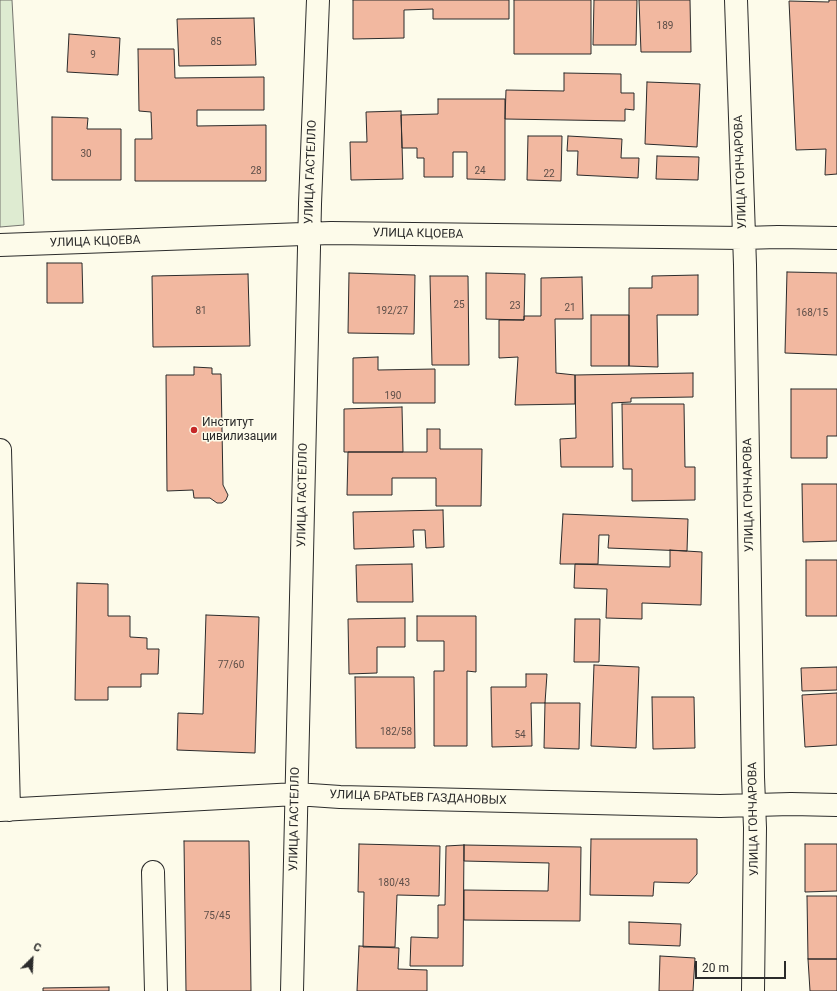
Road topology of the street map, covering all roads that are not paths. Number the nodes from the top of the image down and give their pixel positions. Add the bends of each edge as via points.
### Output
1 (318, 0) edge
2 (736, 0) edge
3 (309, 234) junction
4 (743, 238) junction
5 (837, 238) edge
6 (0, 245) edge
7 (0, 450) edge
8 (296, 794) junction
9 (754, 805) junction
10 (837, 805) edge
11 (4, 810) edge
12 (153, 872) dead end
13 (156, 991) edge
14 (292, 991) edge
15 (753, 991) edge

1 - 3 street, УЛИЦА ГАСТЕЛЛО
2 - 4 street, УЛИЦА ГОНЧАРОВА
3 - 4 street, УЛИЦА КЦОЕВА
3 - 6 street, УЛИЦА КЦОЕВА
3 - 8 street, УЛИЦА ГАСТЕЛЛО
4 - 5 street, УЛИЦА КЦОЕВА
4 - 9 street, УЛИЦА ГОНЧАРОВА
7 - 11 street
8 - 9 street, УЛИЦА БРАТЬЕВ ГАЗДАНОВЫХ via 664,805
8 - 11 street, УЛИЦА БРАТЬЕВ ГАЗДАНОВЫХ
8 - 14 street, УЛИЦА ГАСТЕЛЛО
9 - 10 street, УЛИЦА БРАТЬЕВ ГАЗДАНОВЫХ
9 - 15 street, УЛИЦА ГОНЧАРОВА
12 - 13 street

